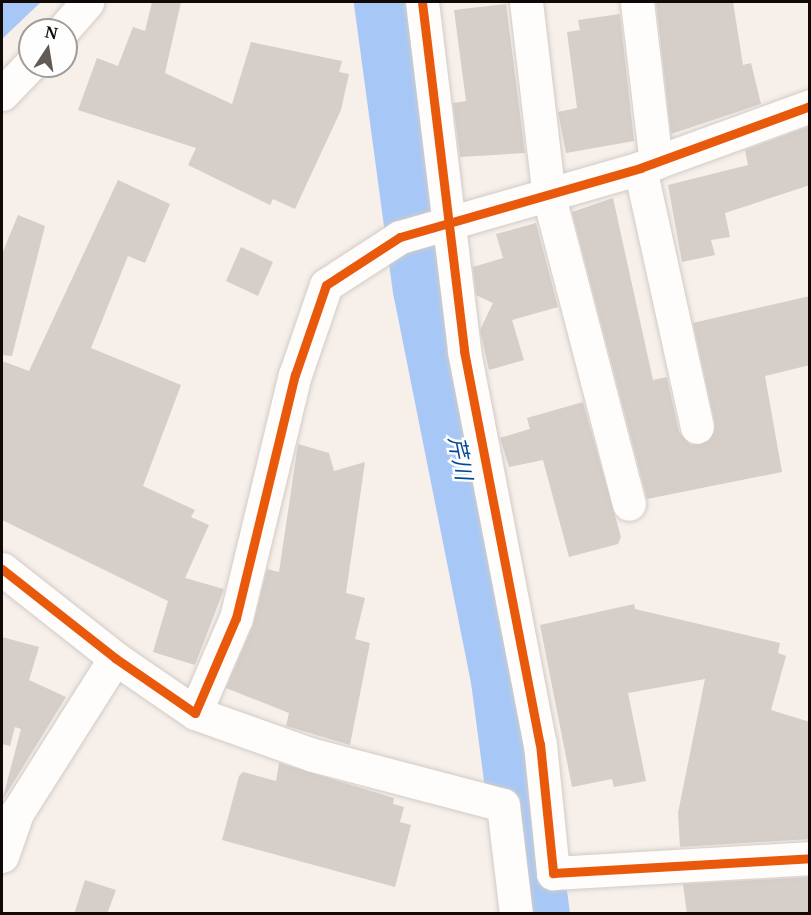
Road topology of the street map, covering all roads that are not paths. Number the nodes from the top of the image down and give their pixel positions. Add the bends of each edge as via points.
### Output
1 (87, 2) edge
2 (422, 2) edge
3 (526, 2) edge
4 (637, 2) edge
5 (73, 18) edge
6 (18, 77) edge
7 (2, 94) edge
8 (810, 106) edge
9 (648, 166) junction
10 (549, 197) junction
11 (449, 224) junction
12 (697, 427) dead end
13 (629, 504) dead end
14 (2, 569) edge
15 (114, 658) junction
16 (195, 713) junction
17 (2, 856) edge
18 (810, 858) edge
19 (550, 881) junction
20 (514, 902) edge

1 - 5 street
2 - 11 street
3 - 10 street
4 - 9 street
6 - 7 street
8 - 9 street
9 - 10 street
9 - 12 street
10 - 11 street
10 - 13 street
11 - 16 street via 400,237 326,285 295,375 236,618
11 - 19 street via 464,351 540,744
14 - 15 street
15 - 16 street
15 - 17 street via 17,813
16 - 20 street via 314,755 503,804
18 - 19 street
19 - 20 street

